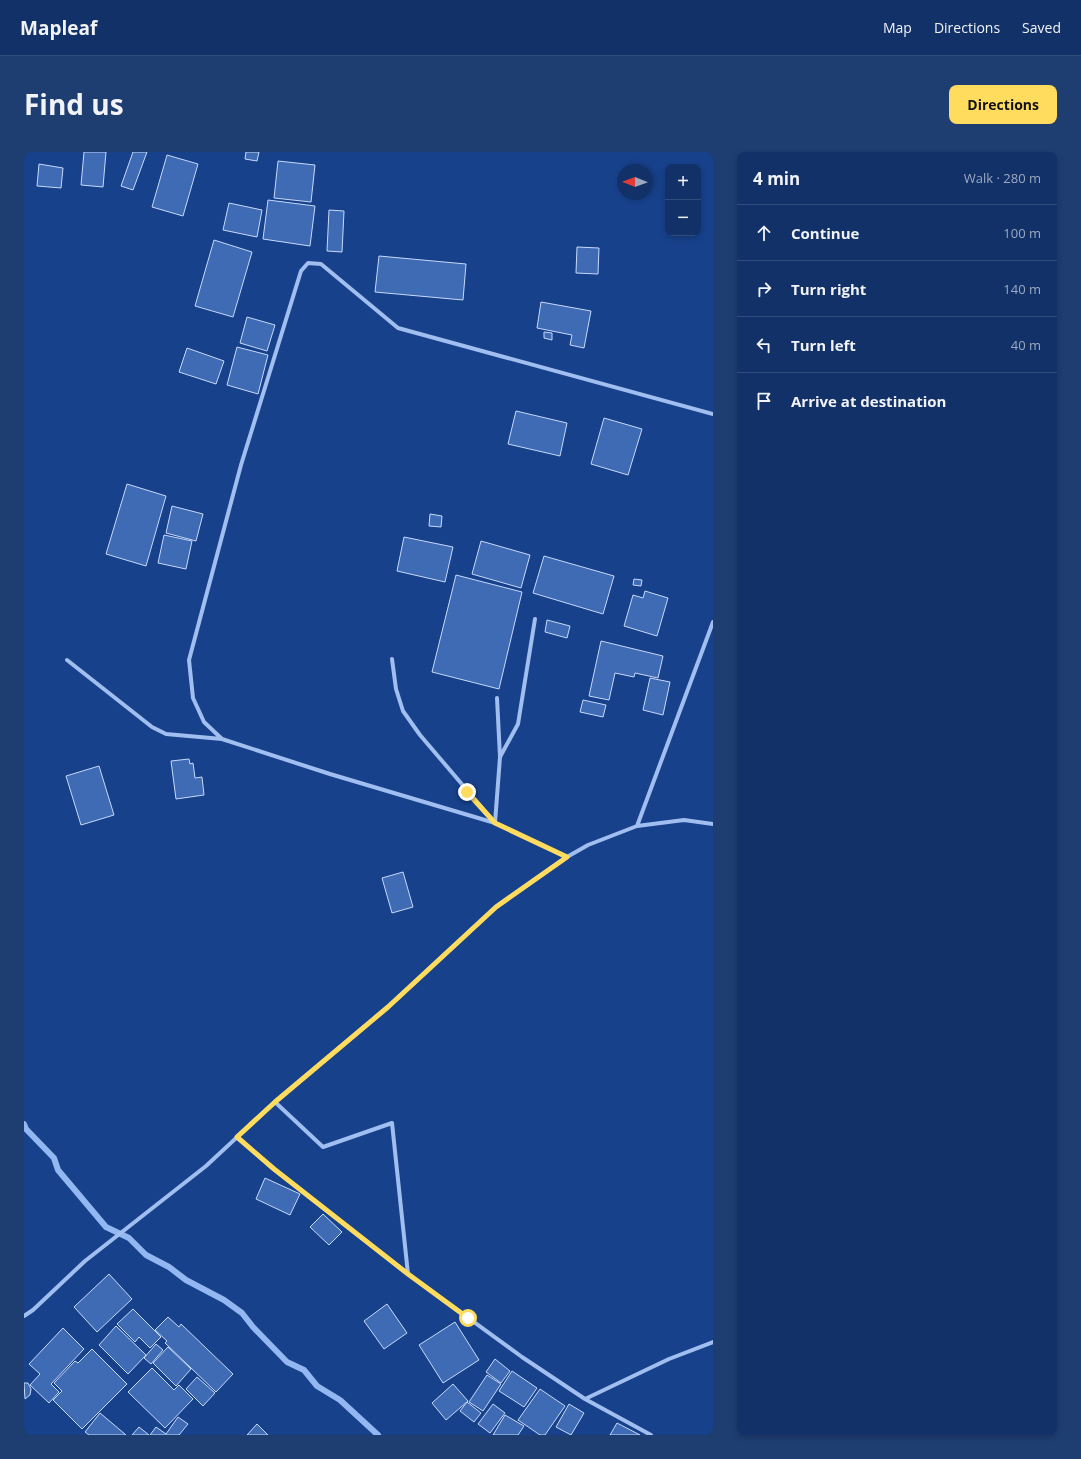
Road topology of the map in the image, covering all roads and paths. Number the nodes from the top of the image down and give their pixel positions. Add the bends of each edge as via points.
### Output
1 (713, 414) edge
2 (535, 619) dead end
3 (713, 622) edge
4 (67, 660) dead end
5 (392, 660) dead end
6 (497, 698) dead end
7 (222, 739) junction
8 (500, 757) junction
9 (495, 823) junction
10 (713, 824) edge
11 (637, 826) junction
12 (567, 857) junction
13 (275, 1102) junction
14 (237, 1137) junction
15 (408, 1274) junction
16 (24, 1316) edge
17 (713, 1342) edge
18 (585, 1399) junction
19 (651, 1435) edge

1 - 7 street via 398,328 321,264 308,263 301,271 241,465 189,660 193,698 204,722
2 - 8 street via 518,724
3 - 11 street
4 - 7 street via 152,727 166,734
5 - 9 street via 396,689 403,711 420,736
6 - 8 street
7 - 9 street
8 - 9 street
9 - 12 street
10 - 11 street via 684,820
11 - 12 street via 588,845
12 - 13 street via 496,907 388,1007
13 - 14 street
13 - 15 street via 322,1147 392,1123
14 - 15 street
14 - 16 street via 206,1166 85,1261
15 - 18 street via 522,1357
17 - 18 street via 669,1359
18 - 19 street

